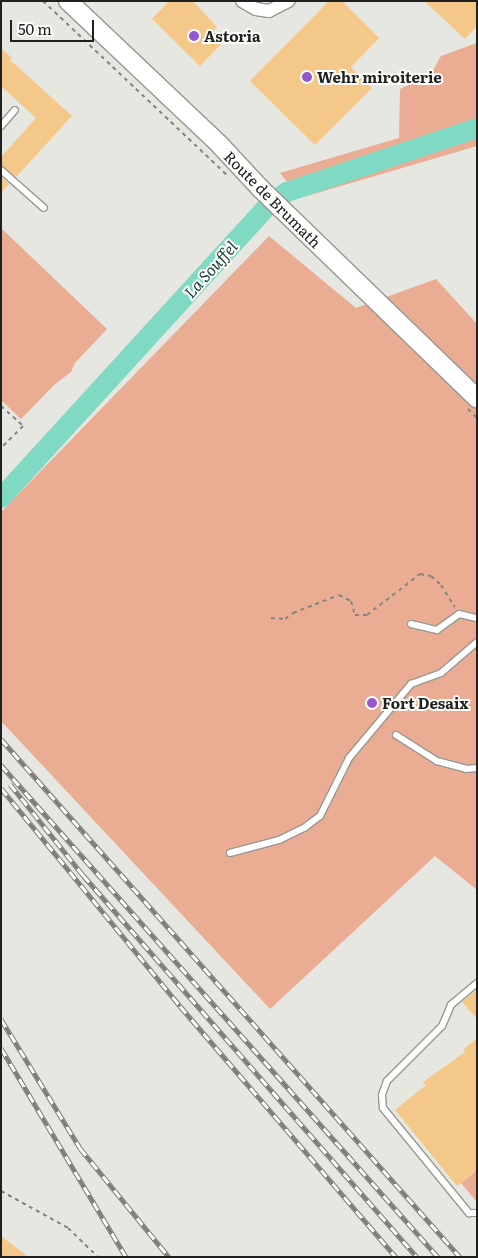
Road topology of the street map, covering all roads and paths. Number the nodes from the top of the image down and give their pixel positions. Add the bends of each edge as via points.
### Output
1 (43, 1) edge
2 (68, 1) edge
3 (242, 1) edge
4 (289, 1) edge
5 (15, 110) dead end
6 (1, 126) edge
7 (1, 170) edge
8 (231, 179) dead end
9 (44, 208) dead end
10 (477, 398) edge
11 (1, 406) edge
12 (1, 448) edge
13 (459, 614) junction
14 (271, 618) dead end
15 (477, 618) edge
16 (411, 624) dead end
17 (477, 642) edge
18 (396, 735) dead end
19 (477, 768) edge
20 (230, 853) dead end
21 (477, 983) edge
22 (1, 1191) edge
23 (477, 1213) edge
24 (98, 1257) edge

1 - 8 path
2 - 10 main road, Route de Brumath
3 - 4 street via 256,9 269,11
5 - 6 lane
7 - 9 lane
11 - 12 path via 22,426
13 - 14 path via 441,584 431,576 420,574 367,615 355,615 351,601 339,595 293,612 285,619
13 - 15 lane
13 - 16 lane via 437,630
17 - 20 lane via 441,673 410,684 350,758 320,816 279,840
18 - 19 lane via 419,752 466,769
21 - 23 lane via 451,1005 442,1026 387,1081 382,1095 383,1108 469,1213
22 - 24 path via 68,1228

